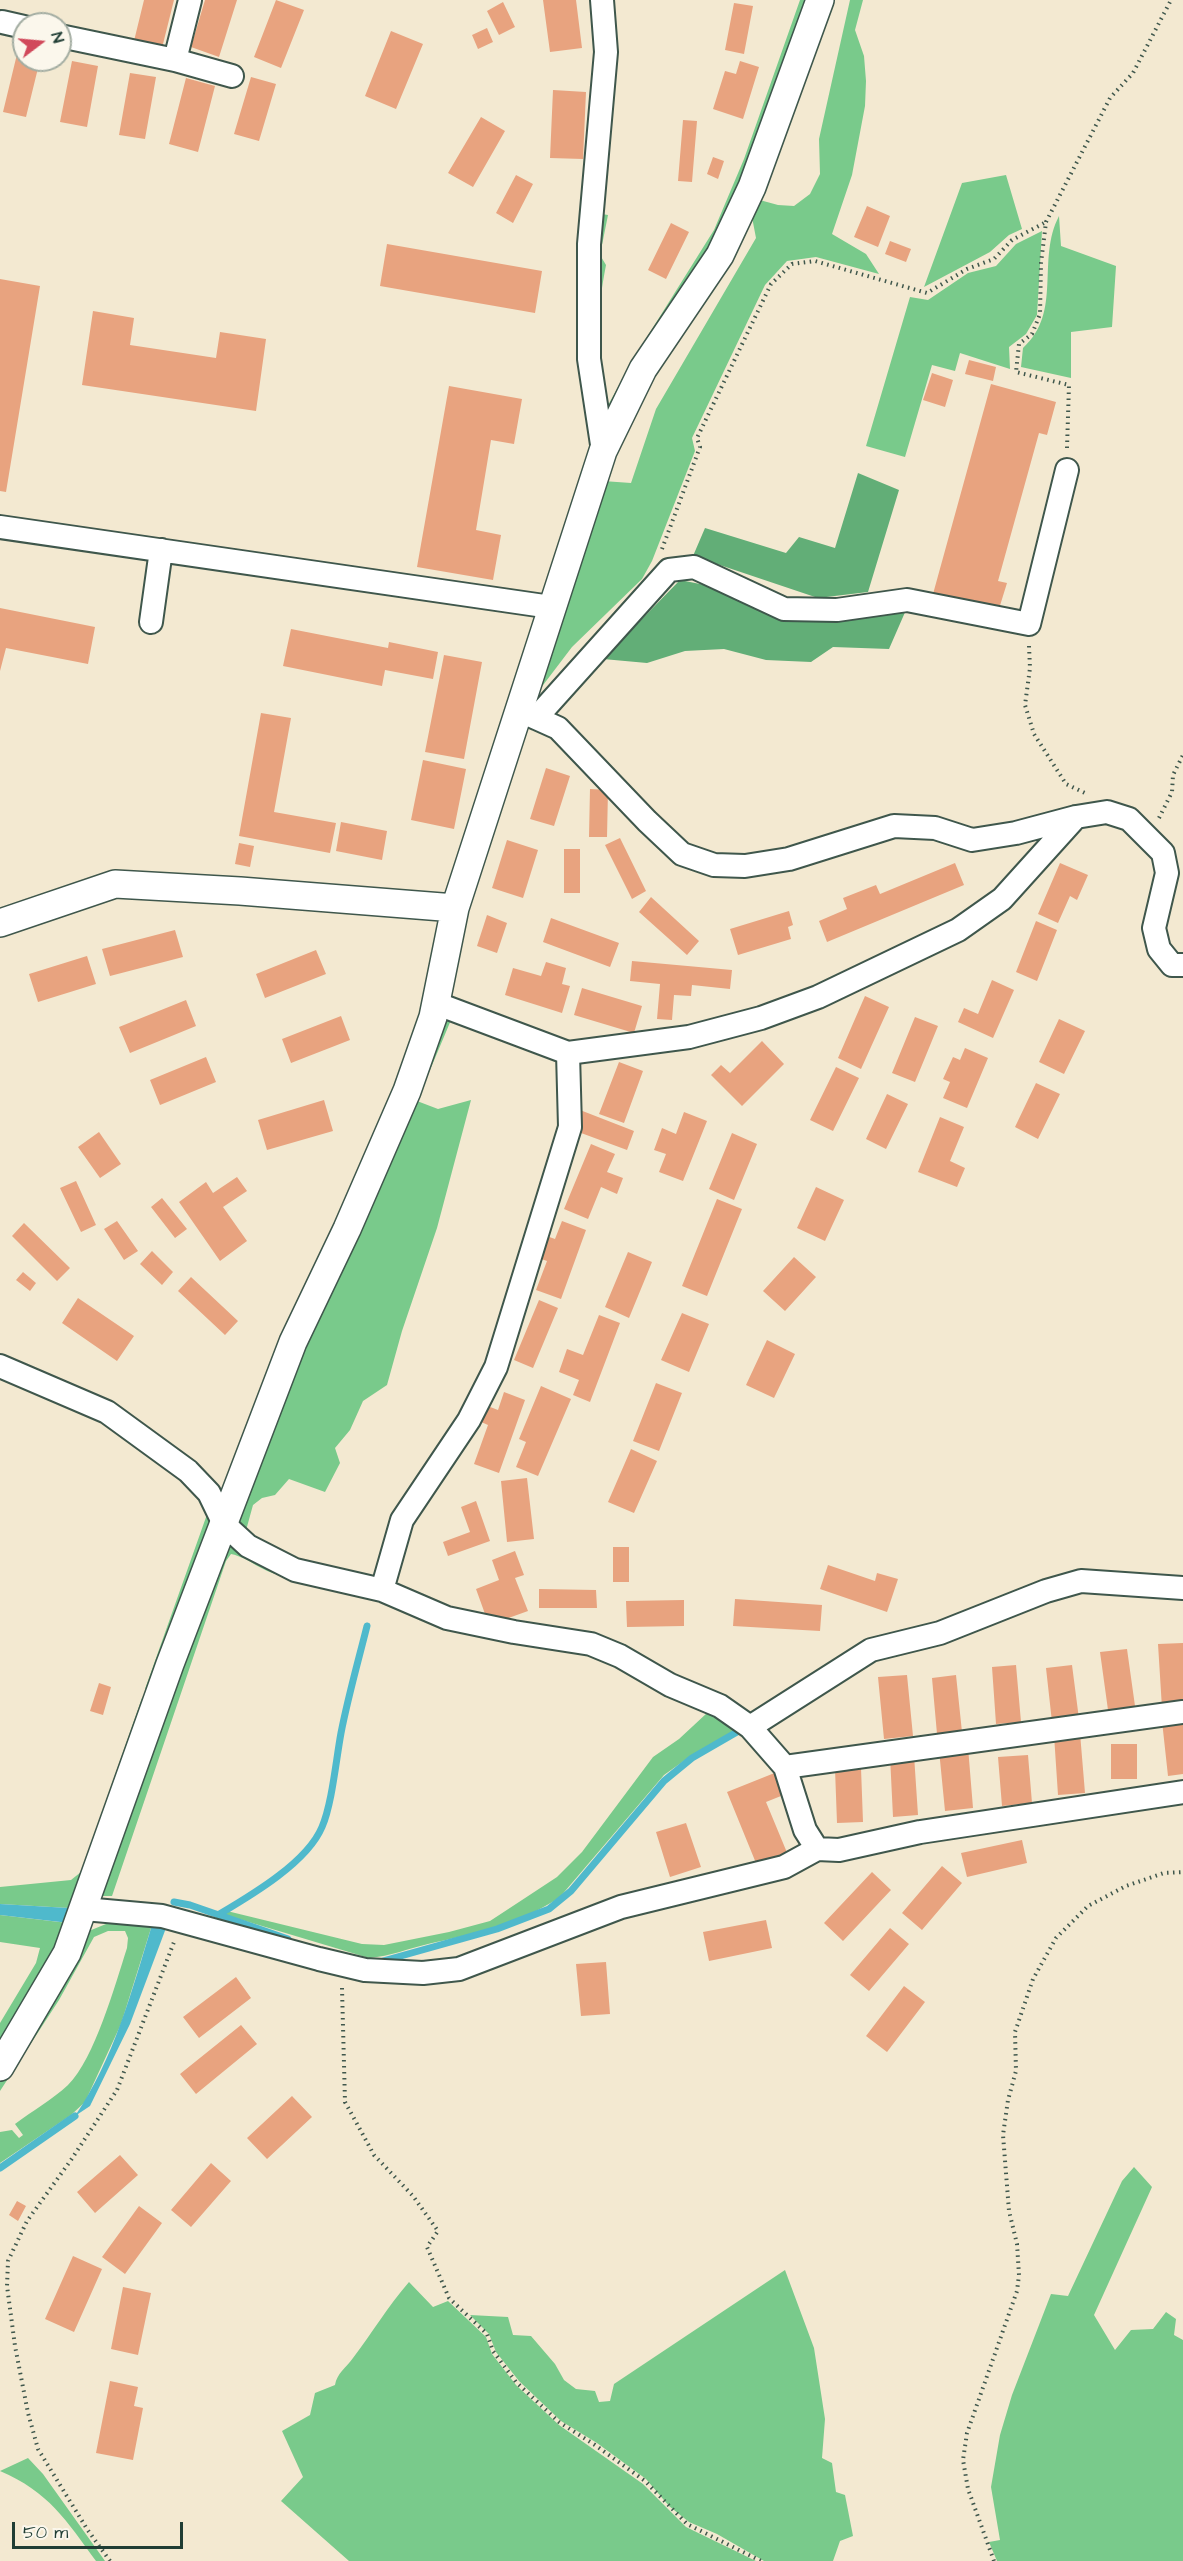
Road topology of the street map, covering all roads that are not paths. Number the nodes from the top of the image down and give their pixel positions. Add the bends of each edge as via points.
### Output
1 (190, 0) edge
2 (603, 0) edge
3 (820, 0) edge
4 (72, 39) edge
5 (175, 60) junction
6 (232, 76) dead end
7 (603, 451) junction
8 (1067, 470) road end
9 (0, 526) edge
10 (161, 550) junction
11 (551, 607) junction
12 (151, 622) dead end
13 (527, 714) junction
14 (1076, 817) junction
15 (455, 908) junction
16 (0, 923) edge
17 (1183, 965) edge
18 (435, 1003) junction
19 (568, 1053) junction
20 (0, 1365) edge
21 (224, 1524) junction
22 (1183, 1588) edge
23 (382, 1590) junction
24 (1183, 1712) edge
25 (750, 1727) junction
26 (785, 1767) junction
27 (1183, 1792) edge
28 (817, 1849) junction
29 (84, 1909) junction
30 (0, 2067) edge

1 - 5 street
2 - 7 street via 606,52 589,244 589,359
3 - 7 street via 752,187 725,245 643,369
4 - 5 street
5 - 6 street
7 - 11 street
8 - 13 street via 1029,624 907,600 837,610 784,609 694,567 669,570
9 - 10 street
10 - 11 street
10 - 12 street
11 - 13 street
13 - 14 street via 558,728 682,854 714,865 745,866 789,859 894,826 935,828 972,840
13 - 15 street
14 - 17 street via 1107,812 1129,819 1163,853 1167,873 1154,928 1159,950 1172,965
14 - 19 street via 1002,899 958,930 818,997 761,1018 689,1037
15 - 16 street via 115,884
15 - 18 street
18 - 19 street
18 - 21 street via 407,1091 293,1342
19 - 23 street via 570,1127 496,1367 469,1420 402,1520
20 - 21 street via 107,1412 188,1471 209,1493
21 - 23 street via 248,1546 295,1570
21 - 29 street
22 - 25 street via 1081,1581 1046,1591 940,1634 871,1650
23 - 25 street via 447,1618 591,1644 720,1706
24 - 26 street
25 - 26 street
26 - 28 street via 805,1830
27 - 28 street via 932,1830 839,1850
28 - 29 street via 784,1867 621,1907 459,1969 423,1973 366,1970 162,1916
29 - 30 street via 67,1953

